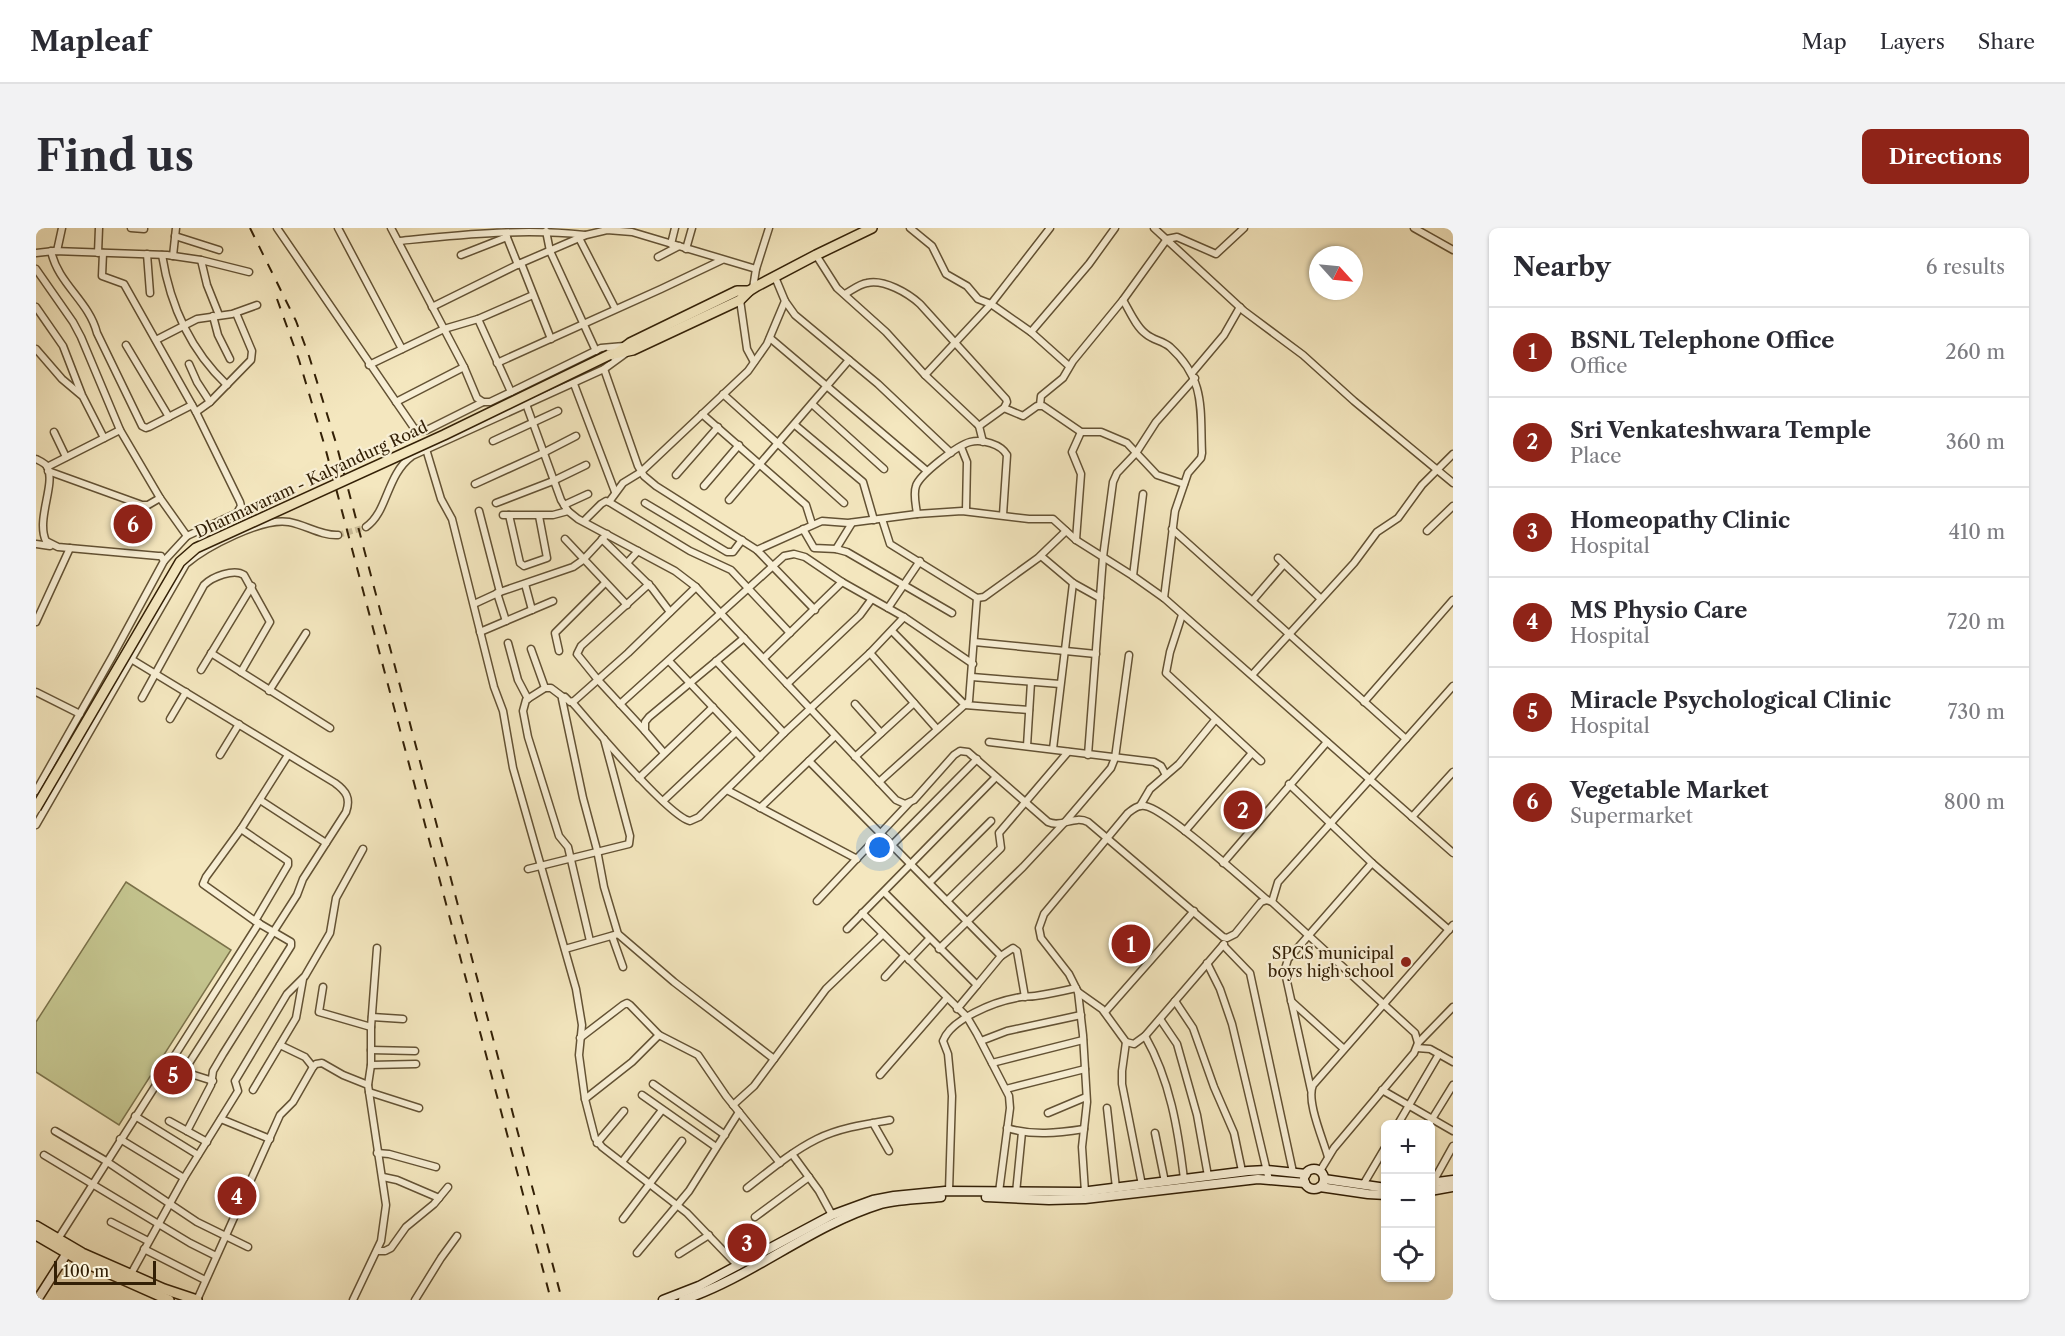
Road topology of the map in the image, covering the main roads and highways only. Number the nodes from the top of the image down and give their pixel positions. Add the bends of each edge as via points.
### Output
1 (872, 228) edge
2 (751, 289) junction
3 (619, 351) junction
4 (36, 808) edge
5 (1268, 1175) junction
6 (1306, 1178) junction
7 (1322, 1179) junction
8 (1453, 1180) edge
9 (1435, 1184) edge
10 (1435, 1185) edge
11 (1381, 1187) edge
12 (1453, 1187) edge
13 (1381, 1195) edge
14 (36, 1226) edge
15 (36, 1235) edge
16 (67, 1253) junction
17 (38, 1300) edge
18 (169, 1300) edge
19 (197, 1300) edge
20 (663, 1300) edge
21 (683, 1300) edge

1 - 2 main road, Dharmavaram - Kalyandurg Road
2 - 3 main road, Dharmavaram - Kalyandurg Road via 737,291
2 - 3 main road, Dharmavaram - Kalyandurg Road via 740,300
3 - 4 main road, Dharmavaram - Kalyandurg Road, bridge via 187,554
5 - 6 main road
5 - 6 main road via 1293,1172
5 - 20 main road via 1242,1171 1085,1192 949,1191 873,1200 832,1215 696,1288
5 - 21 main road via 1085,1199 939,1197 887,1203 839,1220
6 - 7 main road via 1314,1170
6 - 7 main road via 1312,1189
7 - 11 main road
7 - 13 main road
8 - 9 main road
10 - 12 main road
14 - 19 main road via 82,1253
15 - 16 main road
16 - 17 main road
16 - 18 main road

